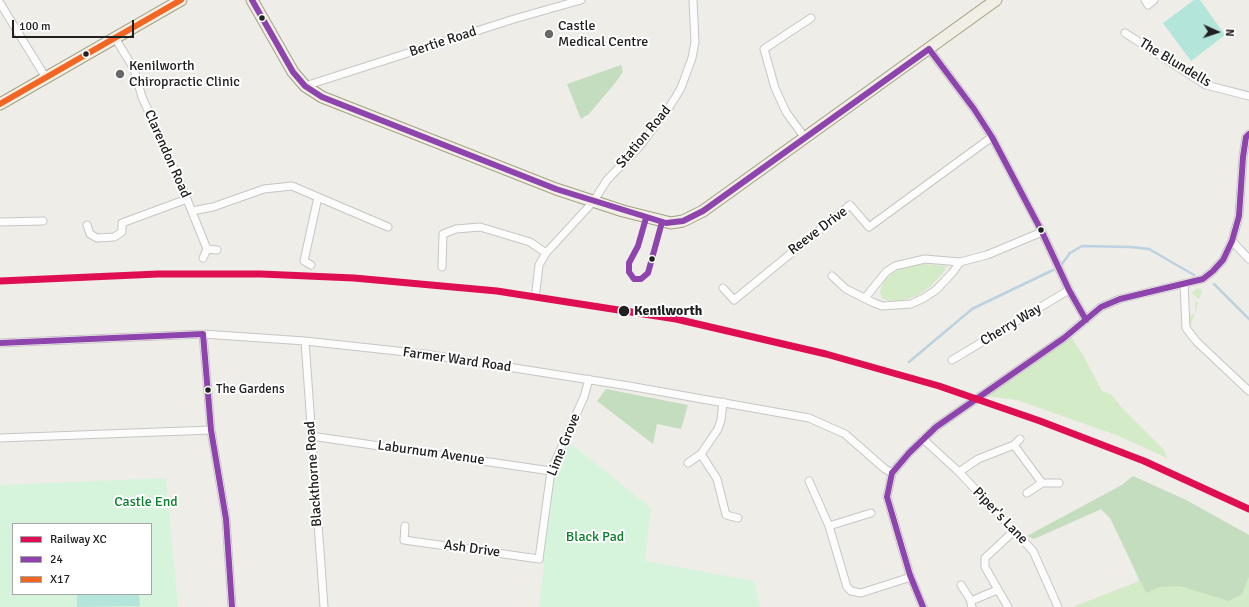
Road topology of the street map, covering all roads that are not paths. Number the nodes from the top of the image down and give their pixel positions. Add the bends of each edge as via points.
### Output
1 (181, 0) edge
2 (252, 0) edge
3 (581, 0) edge
4 (693, 0) edge
5 (996, 0) edge
6 (1144, 0) edge
7 (1154, 0) edge
8 (0, 3) edge
9 (811, 18) dead end
10 (1125, 33) dead end
11 (115, 38) junction
12 (929, 49) junction
13 (46, 78) junction
14 (305, 86) junction
15 (1249, 96) edge
16 (0, 104) edge
17 (1249, 134) edge
18 (992, 136) junction
19 (805, 138) junction
20 (318, 197) junction
21 (187, 199) junction
22 (593, 202) junction
23 (192, 211) junction
24 (43, 221) dead end
25 (0, 222) edge
26 (87, 224) dead end
27 (388, 228) dead end
28 (1042, 232) junction
29 (1232, 242) junction
30 (206, 249) junction
31 (217, 250) dead end
32 (546, 253) junction
33 (203, 258) dead end
34 (1249, 259) edge
35 (960, 262) junction
36 (311, 264) dead end
37 (442, 267) dead end
38 (832, 276) dead end
39 (1184, 284) junction
40 (723, 288) dead end
41 (1069, 290) junction
42 (536, 291) dead end
43 (865, 298) junction
44 (1086, 320) junction
45 (203, 334) junction
46 (305, 341) junction
47 (0, 343) edge
48 (952, 360) dead end
49 (589, 379) junction
50 (1249, 390) edge
51 (723, 402) junction
52 (211, 430) junction
53 (311, 436) junction
54 (0, 438) edge
55 (923, 439) junction
56 (1020, 439) dead end
57 (1014, 445) junction
58 (701, 454) junction
59 (688, 462) dead end
60 (551, 471) junction
61 (958, 472) junction
62 (892, 473) junction
63 (809, 481) dead end
64 (1042, 483) junction
65 (1059, 483) dead end
66 (1027, 493) dead end
67 (871, 513) dead end
68 (738, 518) dead end
69 (405, 526) dead end
70 (829, 526) junction
71 (1014, 531) junction
72 (539, 559) joint
73 (911, 577) junction
74 (961, 585) dead end
75 (997, 590) junction
76 (971, 604) edge
77 (232, 607) edge
78 (324, 607) edge
79 (923, 607) edge
80 (1008, 607) edge
81 (1058, 607) edge

1 - 11 main road
2 - 14 main road via 293,72
3 - 14 street, Bertie Road
4 - 22 street, Station Road via 694,47 682,88 646,140 601,188
5 - 12 main road
6 - 7 street via 1148,5
8 - 13 street
9 - 19 street via 764,49 775,88 786,112
10 - 15 street, The Blundells via 1206,85
11 - 13 main road
11 - 21 street, Clarendon Road via 134,69 142,97
12 - 18 street
12 - 19 main road
13 - 16 main road
14 - 22 main road via 343,106
17 - 29 street via 1246,137 1243,157 1239,216
18 - 28 street
18 - 40 street, Reeve Drive via 869,227 850,205 734,300
19 - 22 main road via 683,222 671,223 646,218
20 - 23 street via 292,186 264,189 212,207
20 - 27 street
20 - 36 street via 304,261
21 - 23 street, Clarendon Road
21 - 26 street via 122,223 122,232 114,237 97,238 90,234
22 - 32 street, Station Road
23 - 30 street, Clarendon Road
24 - 25 street
28 - 35 street via 987,255
28 - 41 street
29 - 34 street
29 - 39 street via 1223,260 1213,271 1203,278
30 - 31 street
30 - 33 street
32 - 37 street via 530,242 480,227 456,228 443,234
32 - 42 street, Station Road via 539,265
35 - 43 street via 925,259 895,266
35 - 43 street via 936,290 911,304 882,306
38 - 43 street via 846,289
39 - 44 street via 1120,299 1102,306
39 - 50 street via 1186,328 1197,342
41 - 44 street
41 - 48 street, Cherry Way
44 - 55 street
45 - 46 street, Farmer Ward Road
45 - 47 street, Farmer Ward Road
45 - 52 street
46 - 49 street, Farmer Ward Road via 425,354
46 - 53 street, Blackthorne Road
49 - 51 street, Farmer Ward Road
49 - 60 street, Lime Grove via 584,397
51 - 58 street via 718,429
51 - 62 street, Farmer Ward Road via 803,416 834,428
52 - 54 street
52 - 77 street via 226,519
53 - 60 street, Laburnum Avenue
53 - 78 street, Blackthorne Road
55 - 61 street, Piper's Lane
55 - 62 street
56 - 57 street
57 - 61 street via 978,459
57 - 64 street
58 - 59 street
58 - 68 street via 717,479 724,516
60 - 72 street, Lime Grove
61 - 71 street, Piper's Lane
62 - 73 street via 887,497
63 - 70 street
64 - 65 street
64 - 66 street
67 - 70 street
69 - 72 street, Ash Drive via 404,543
70 - 73 street via 847,587 851,591 861,593
71 - 75 street via 985,558 985,567
71 - 81 street, Piper's Lane via 1033,551
73 - 79 street
74 - 76 street
75 - 76 street
75 - 80 street

